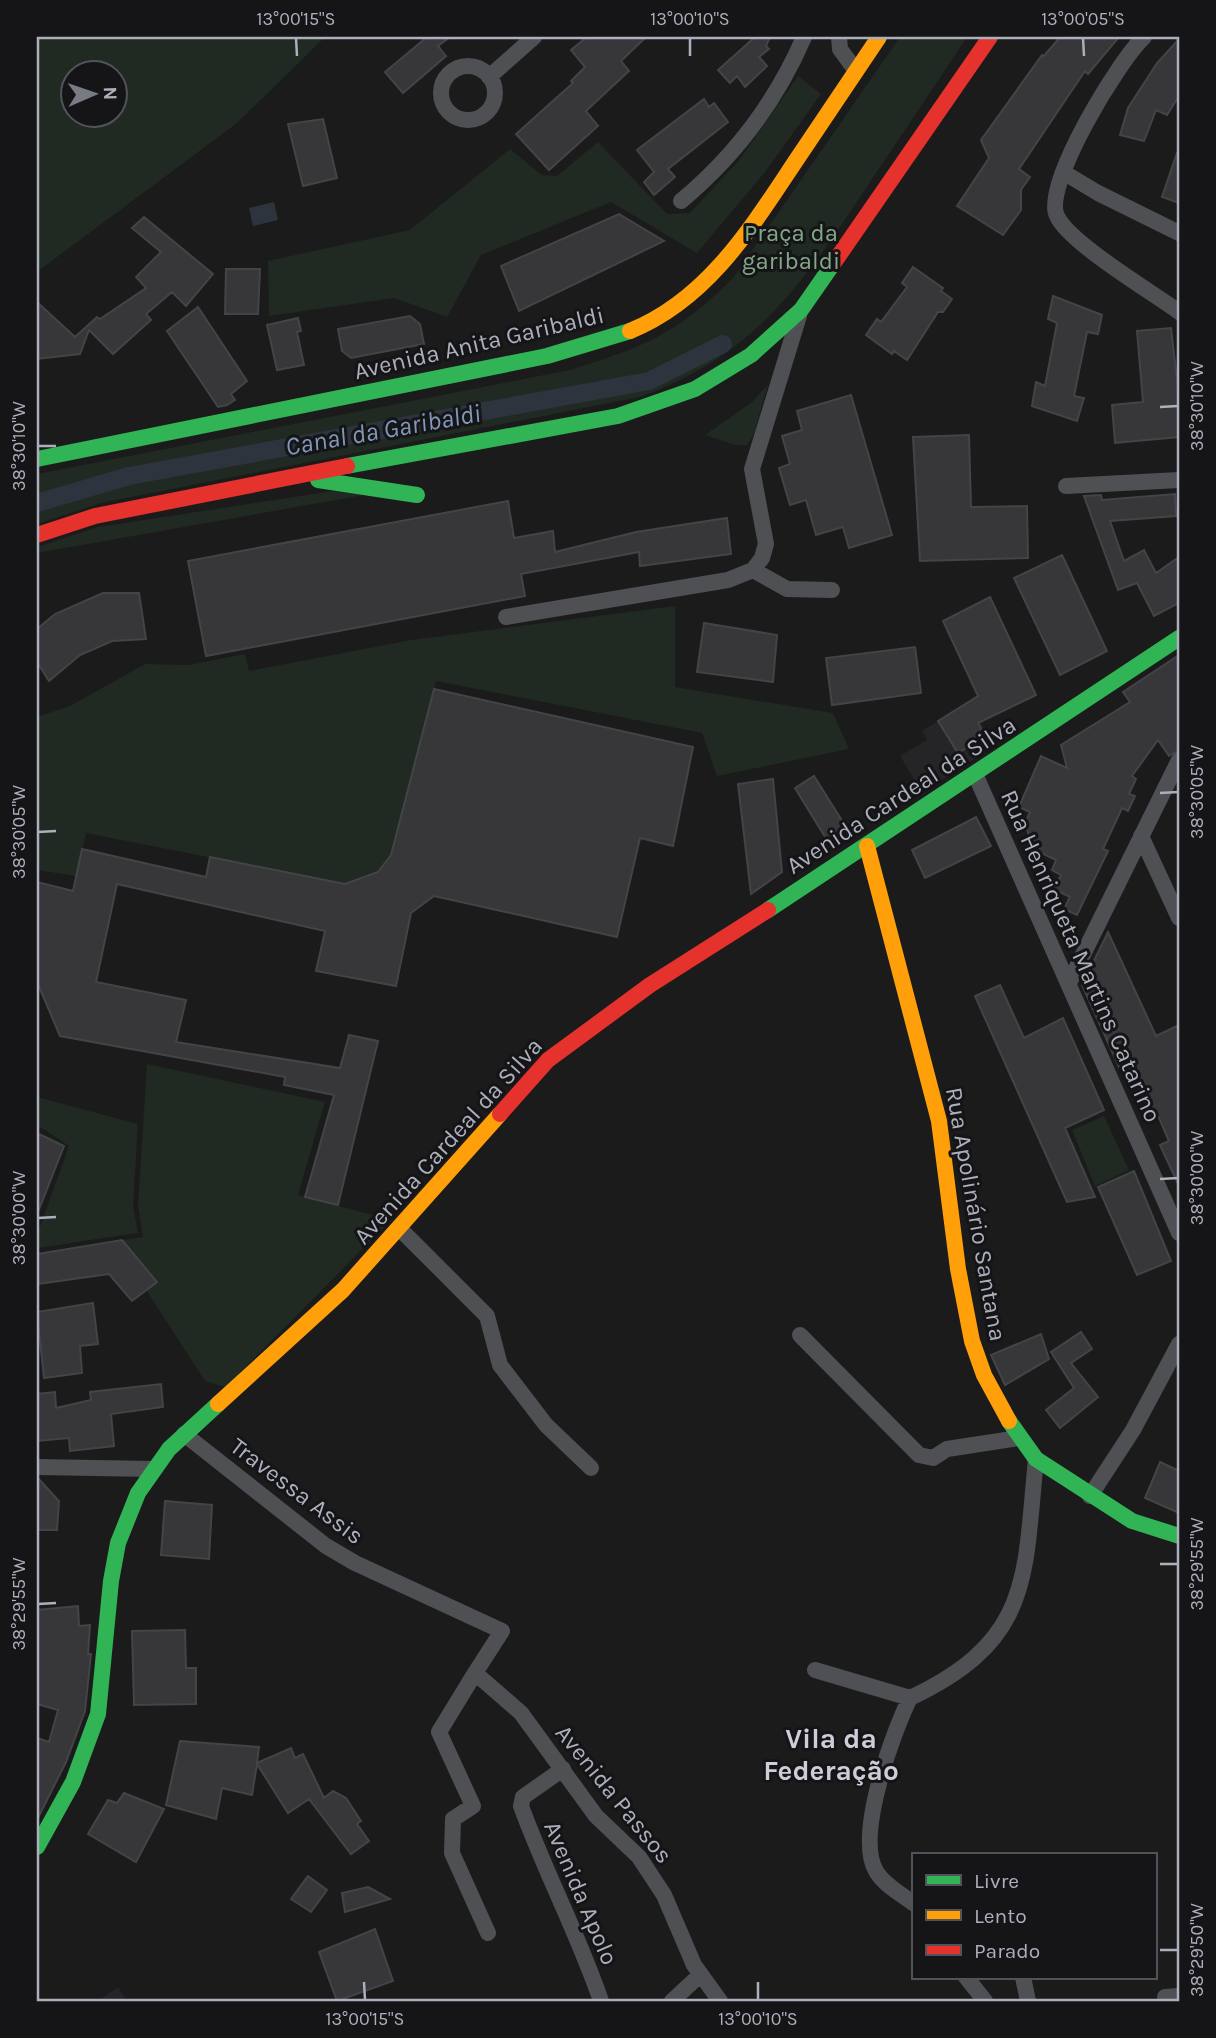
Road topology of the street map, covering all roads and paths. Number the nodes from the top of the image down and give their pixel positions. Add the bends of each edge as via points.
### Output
1 (534, 37) edge
2 (804, 37) edge
3 (839, 37) edge
4 (879, 37) edge
5 (990, 37) edge
6 (1144, 37) edge
7 (856, 71) junction
8 (489, 77) dead end
9 (1063, 172) junction
10 (681, 201) dead end
11 (1179, 233) edge
12 (801, 310) junction
13 (1179, 312) edge
14 (37, 459) edge
15 (296, 477) junction
16 (1179, 480) edge
17 (1066, 486) dead end
18 (417, 495) dead end
19 (37, 535) edge
20 (753, 570) junction
21 (832, 590) dead end
22 (506, 617) dead end
23 (1179, 638) edge
24 (1179, 760) edge
25 (975, 774) junction
26 (1141, 836) junction
27 (867, 846) junction
28 (1179, 918) edge
29 (1069, 983) junction
30 (399, 1228) junction
31 (1179, 1233) edge
32 (800, 1335) dead end
33 (1179, 1344) edge
34 (184, 1434) junction
35 (1019, 1438) junction
36 (1036, 1459) junction
37 (37, 1467) edge
38 (591, 1468) dead end
39 (153, 1469) junction
40 (1090, 1496) junction
41 (1179, 1536) edge
42 (816, 1670) dead end
43 (475, 1672) junction
44 (910, 1698) junction
45 (563, 1769) junction
46 (37, 1847) edge
47 (912, 1902) edge
48 (488, 1933) dead end
49 (700, 1975) junction
50 (968, 1979) edge
51 (1023, 1979) edge
52 (601, 2001) edge
53 (672, 2001) edge
54 (720, 2001) edge
55 (985, 2001) edge
56 (1028, 2001) edge

1 - 8 street
2 - 10 street via 789,71 741,142
3 - 7 street via 840,49
4 - 7 main road, Avenida Anita Garibaldi
5 - 12 main road
6 - 9 street via 1112,75
7 - 14 main road, Avenida Anita Garibaldi via 720,269 647,324 537,358
9 - 11 street
9 - 13 street via 1055,195 1057,218 1072,236
12 - 15 main road via 760,348 725,372 649,408
12 - 20 street via 752,469 766,544
15 - 18 main road
15 - 19 main road via 94,516
16 - 17 street
20 - 21 street via 787,589
20 - 22 street via 729,580
23 - 25 main road, Avenida Cardeal da Silva
24 - 26 street
25 - 27 main road, Avenida Cardeal da Silva
25 - 29 street, Rua Henriqueta Martins Catarino
26 - 28 street
26 - 29 street
27 - 30 main road, Avenida Cardeal da Silva via 660,978 548,1060
27 - 35 main road, Rua Apolinário Santana via 939,1121 972,1341 984,1375
29 - 31 street, Rua Henriqueta Martins Catarino
30 - 34 main road, Avenida Cardeal da Silva via 313,1318
30 - 38 street via 487,1316 500,1365 546,1425
32 - 35 street via 919,1455 933,1458 947,1449
33 - 40 street via 1133,1430
34 - 39 main road, Avenida Cardeal da Silva
34 - 43 street, Travessa Assis via 335,1551 502,1631
35 - 36 main road, Rua Apolinário Santana
36 - 40 main road, Rua Apolinário Santana
36 - 44 street via 1025,1569 1012,1612 995,1637 965,1665
37 - 39 street
39 - 46 main road, Avenida Cardeal da Silva via 118,1543 98,1714 88,1749
40 - 41 main road, Rua Apolinário Santana via 1132,1521
42 - 44 street
43 - 45 street, Avenida Passos via 521,1713
43 - 48 street via 439,1732 473,1806 453,1819 452,1853
44 - 47 street via 893,1739 875,1807 870,1851 876,1873
45 - 49 street, Avenida Passos via 596,1816 627,1843 652,1875
45 - 52 street, Avenida Apolo via 520,1801
49 - 53 street
49 - 54 street, Avenida Passos
50 - 55 street
51 - 56 street

